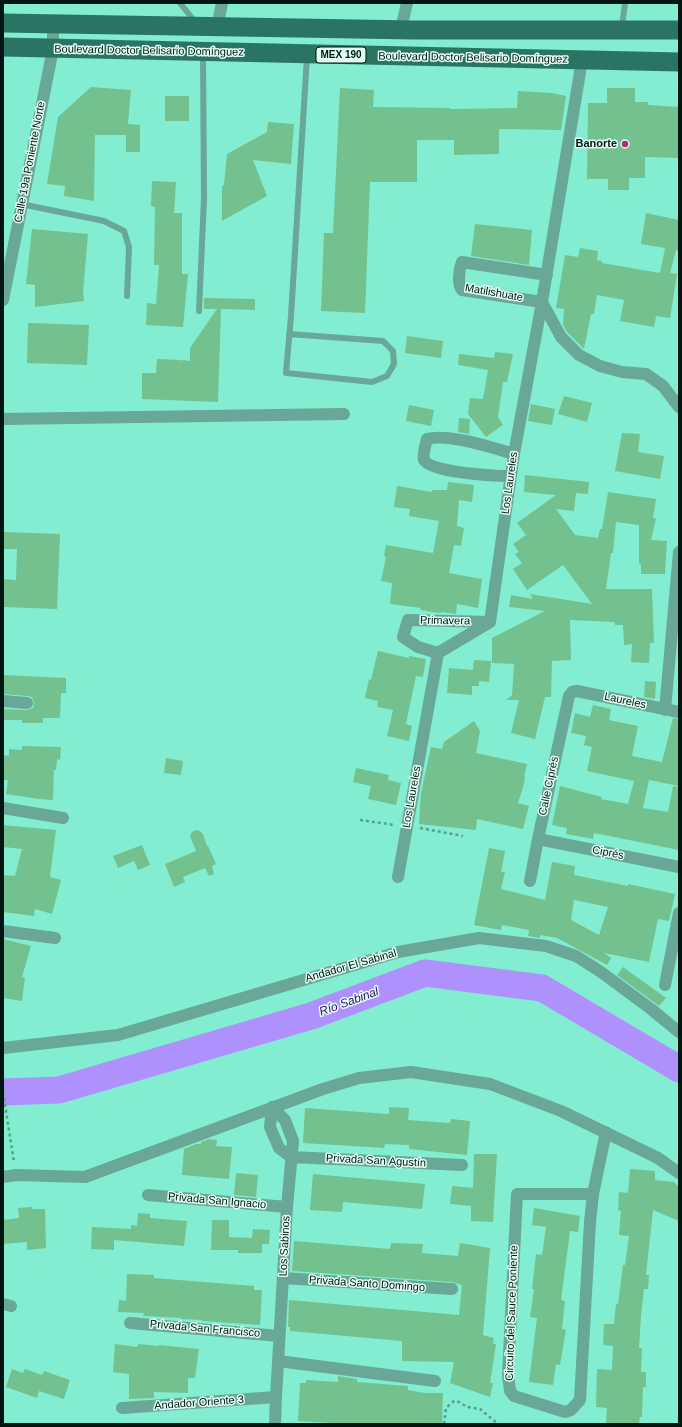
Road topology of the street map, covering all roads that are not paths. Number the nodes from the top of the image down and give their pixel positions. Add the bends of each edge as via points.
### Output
1 (180, 3) edge
2 (222, 3) edge
3 (407, 3) edge
4 (625, 3) edge
5 (3, 22) edge
6 (53, 24) junction
7 (198, 26) junction
8 (217, 26) junction
9 (401, 29) junction
10 (621, 30) junction
11 (679, 30) edge
12 (3, 48) edge
13 (53, 49) junction
14 (203, 52) junction
15 (307, 54) junction
16 (582, 60) junction
17 (679, 62) edge
18 (21, 204) junction
19 (546, 275) junction
20 (127, 296) dead end
21 (3, 300) edge
22 (542, 302) junction
23 (199, 310) dead end
24 (289, 334) junction
25 (679, 408) edge
26 (344, 414) dead end
27 (3, 419) edge
28 (514, 454) junction
29 (511, 476) junction
30 (679, 552) edge
31 (490, 622) junction
32 (438, 653) junction
33 (572, 692) joint
34 (3, 701) edge
35 (27, 703) dead end
36 (665, 710) junction
37 (679, 712) edge
38 (3, 808) edge
39 (63, 818) dead end
40 (538, 839) junction
41 (679, 867) edge
42 (398, 877) dead end
43 (530, 881) dead end
44 (679, 913) edge
45 (3, 931) edge
46 (55, 938) dead end
47 (666, 985) dead end
48 (679, 1032) edge
49 (3, 1048) edge
50 (272, 1107) junction
51 (606, 1132) junction
52 (291, 1156) junction
53 (462, 1165) dead end
54 (679, 1173) edge
55 (3, 1177) edge
56 (593, 1194) junction
57 (148, 1195) dead end
58 (287, 1207) junction
59 (283, 1278) junction
60 (452, 1290) dead end
61 (130, 1323) dead end
62 (279, 1336) junction
63 (278, 1361) junction
64 (435, 1381) dead end
65 (276, 1397) junction
66 (122, 1408) dead end
67 (275, 1424) edge

1 - 7 lane
2 - 8 street
3 - 9 street
4 - 10 lane
5 - 6 main road
6 - 7 main road
6 - 13 street, Calle 19a Poniente Norte
7 - 8 main road
8 - 9 main road
9 - 10 main road
10 - 11 main road
12 - 13 main road, Boulevard Doctor Belisario Domínguez / MEX 190
13 - 14 main road, Boulevard Doctor Belisario Domínguez / MEX 190
13 - 18 street, Calle 19a Poniente Norte
14 - 15 main road, Boulevard Doctor Belisario Domínguez / MEX 190
14 - 23 lane via 204,198
15 - 16 main road, Boulevard Doctor Belisario Domínguez / MEX 190
15 - 24 lane
16 - 17 main road, Boulevard Doctor Belisario Domínguez / MEX 190
16 - 19 street, Los Laureles
18 - 20 lane via 104,221 124,231 129,248
18 - 21 street, Calle 19a Poniente Norte
19 - 22 street, Los Laureles
19 - 22 street, Matilishuate via 466,262 462,262 461,266 459,286 462,290
22 - 25 street via 561,337 579,355 600,366 622,372 646,374 663,386
22 - 28 street, Los Laureles
24 - 24 lane via 286,373 372,382 387,376 394,364 393,351 383,341
26 - 27 street
28 - 29 street, Los Laureles
28 - 29 street via 451,439 431,438 427,439 423,456 427,463 446,470 478,475
29 - 31 street, Los Laureles
30 - 36 street
31 - 32 street
31 - 32 street, Primavera via 408,620 403,637 418,647
32 - 42 street, Los Laureles
33 - 36 street, Laureles via 577,690
33 - 40 street, Calle Ciprés via 569,696
34 - 35 street
36 - 37 street, Laureles
38 - 39 street
40 - 41 street, Ciprés
40 - 43 street, Calle Ciprés
44 - 47 street
45 - 46 street
48 - 49 street, Andador El Sabinal via 638,999 576,956 546,946 479,938 398,952 118,1035
50 - 51 street via 359,1078 412,1072 490,1084 562,1111
50 - 52 street, Los Sabinos via 285,1120 294,1141
50 - 52 street via 270,1127 279,1148
50 - 55 street via 86,1177
51 - 54 street via 658,1158
51 - 56 street, Circuito del Sauce Poniente
52 - 53 street, Privada San Agustín
52 - 58 street, Los Sabinos
56 - 56 street, Circuito del Sauce Poniente via 580,1400 571,1410 565,1412 514,1396 510,1391 508,1375 517,1194
57 - 58 street, Privada San Ignacio
58 - 59 street, Los Sabinos
59 - 60 street, Privada Santo Domingo
59 - 62 street, Los Sabinos
61 - 62 street, Privada San Francisco
62 - 63 street, Los Sabinos
63 - 64 street
63 - 65 street, Los Sabinos
65 - 66 street, Andador Oriente 3
65 - 67 street, Los Sabinos

